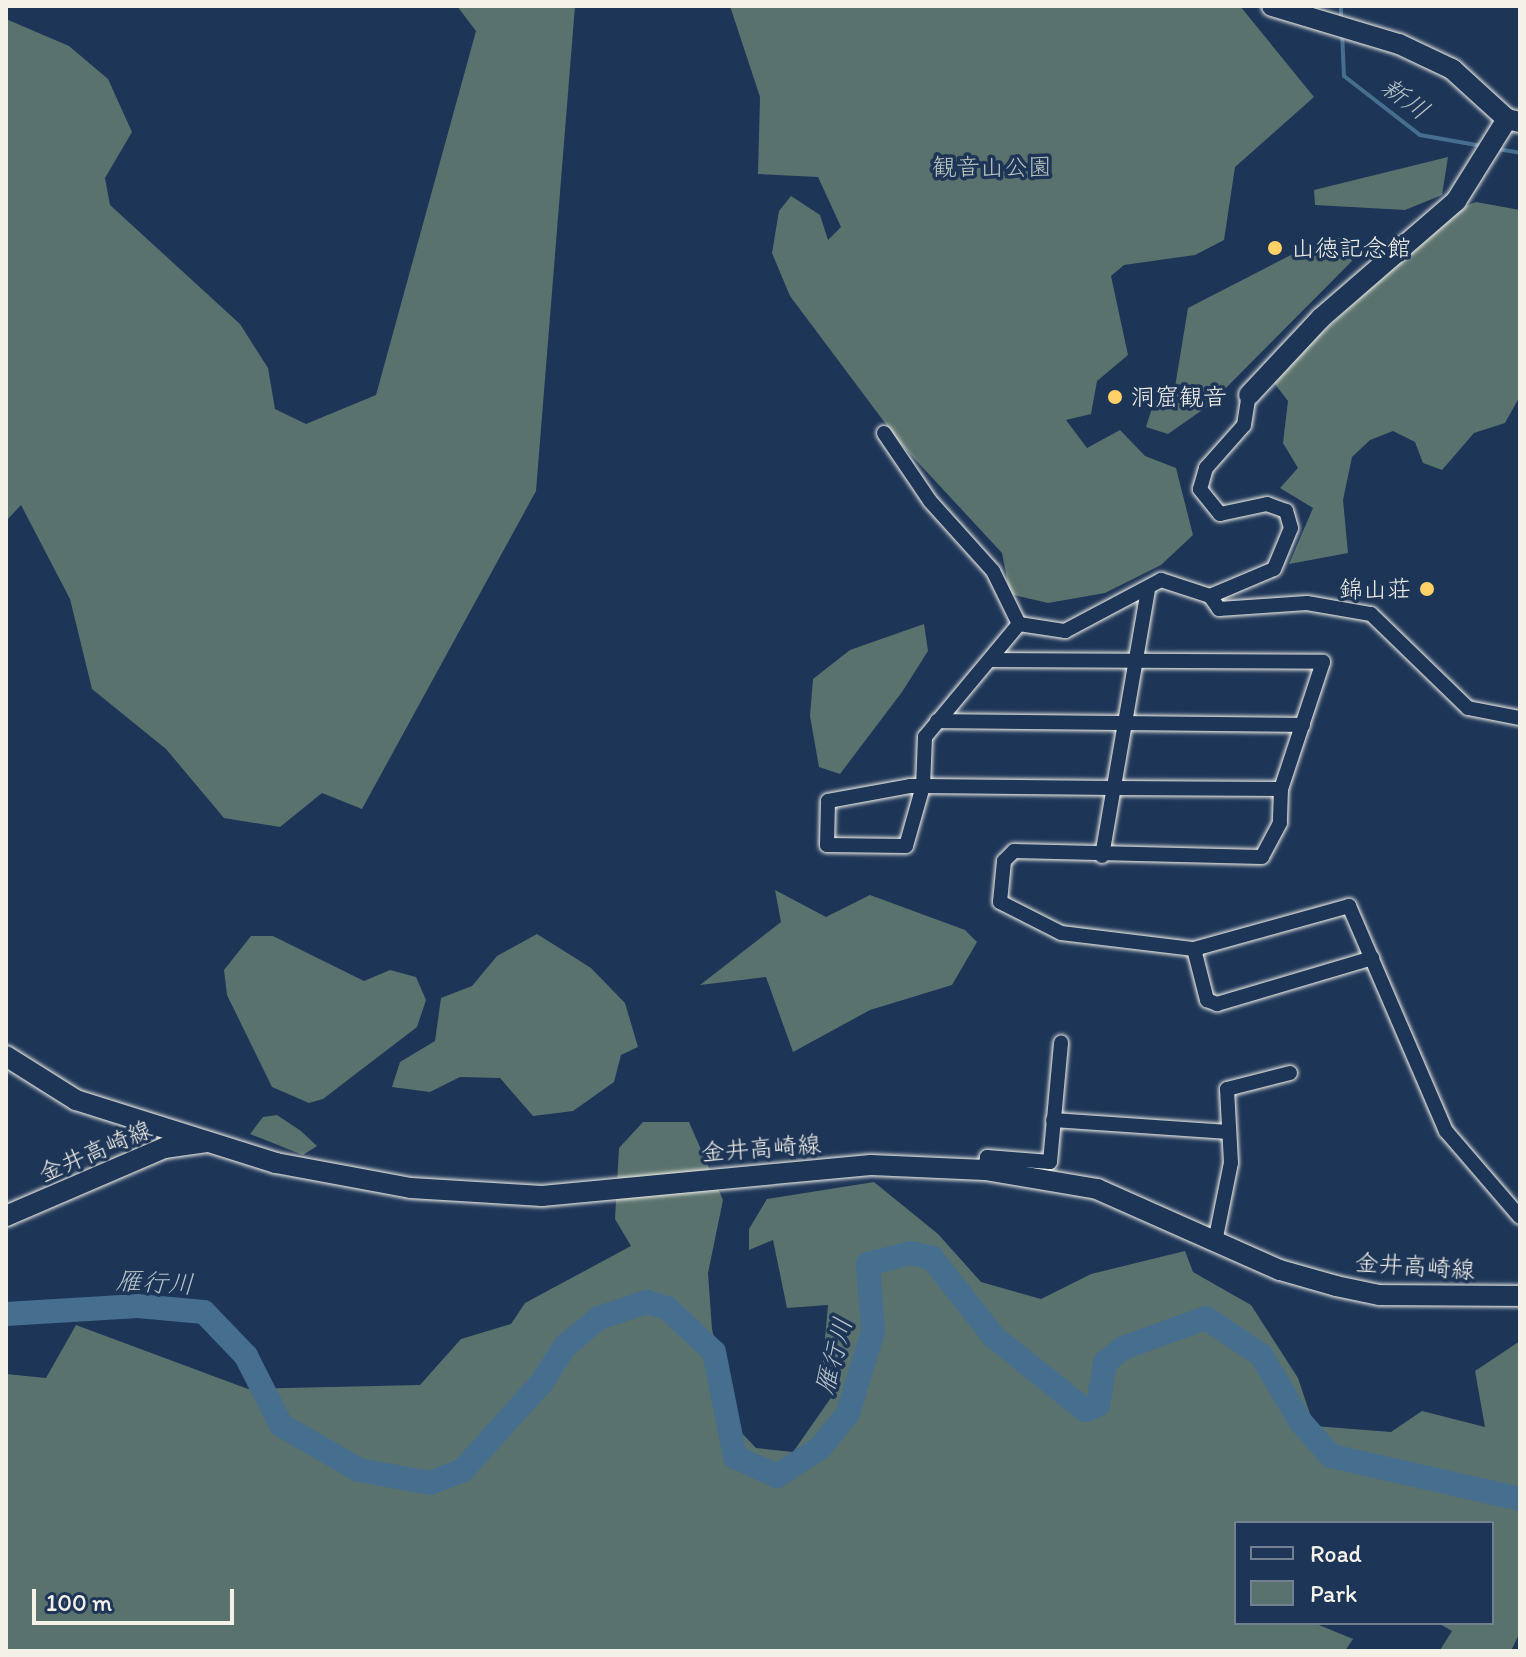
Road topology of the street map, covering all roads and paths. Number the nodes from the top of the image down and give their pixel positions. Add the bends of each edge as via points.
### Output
1 (1272, 6) edge
2 (1514, 120) edge
3 (1249, 395) joint
4 (884, 433) dead end
5 (1148, 591) junction
6 (1210, 596) junction
7 (1019, 624) junction
8 (1136, 658) junction
9 (991, 660) junction
10 (1520, 718) edge
11 (937, 721) junction
12 (1125, 722) junction
13 (1303, 725) junction
14 (923, 786) junction
15 (1113, 788) junction
16 (1281, 789) junction
17 (1102, 856) junction
18 (1194, 949) junction
19 (1372, 958) junction
20 (1061, 1043) dead end
21 (6, 1056) edge
22 (1290, 1073) dead end
23 (1053, 1120) junction
24 (1229, 1132) junction
25 (211, 1141) junction
26 (985, 1170) junction
27 (6, 1216) edge
28 (1520, 1217) edge
29 (1215, 1242) junction
30 (1520, 1296) edge

1 - 2 main road via 1399,44 1452,69
2 - 3 main road via 1456,201 1321,318
3 - 6 street via 1244,425 1206,468 1200,489 1213,511 1277,505 1291,528 1269,573
4 - 7 street via 930,501 993,571
5 - 6 street via 1161,580
5 - 7 street via 1065,631
5 - 8 street
6 - 10 street via 1219,609 1307,603 1371,614 1468,708
7 - 9 street
8 - 9 street
8 - 12 street
8 - 13 street via 1316,657 1324,667
9 - 11 street
11 - 12 street
11 - 14 street via 923,743
12 - 13 street
12 - 15 street
13 - 16 street
14 - 14 street via 903,848 824,842 828,801
14 - 15 street
15 - 16 street
15 - 17 street
16 - 17 street via 1280,823 1262,857
17 - 18 street via 1009,852 1000,902 1061,933
18 - 19 street via 1343,905 1353,910
18 - 19 street via 1207,1000 1217,1004
19 - 28 street via 1446,1131
20 - 23 street
21 - 25 main road via 76,1100
22 - 24 street via 1227,1089
23 - 24 street
23 - 26 street via 1050,1162 987,1157
24 - 29 street via 1231,1163
25 - 26 main road, 金井高崎線 via 276,1163 487,1198 871,1165
25 - 27 main road, 金井高崎線 via 164,1148
26 - 29 main road, 金井高崎線 via 1097,1189
29 - 30 main road, 金井高崎線 via 1280,1270 1379,1295

